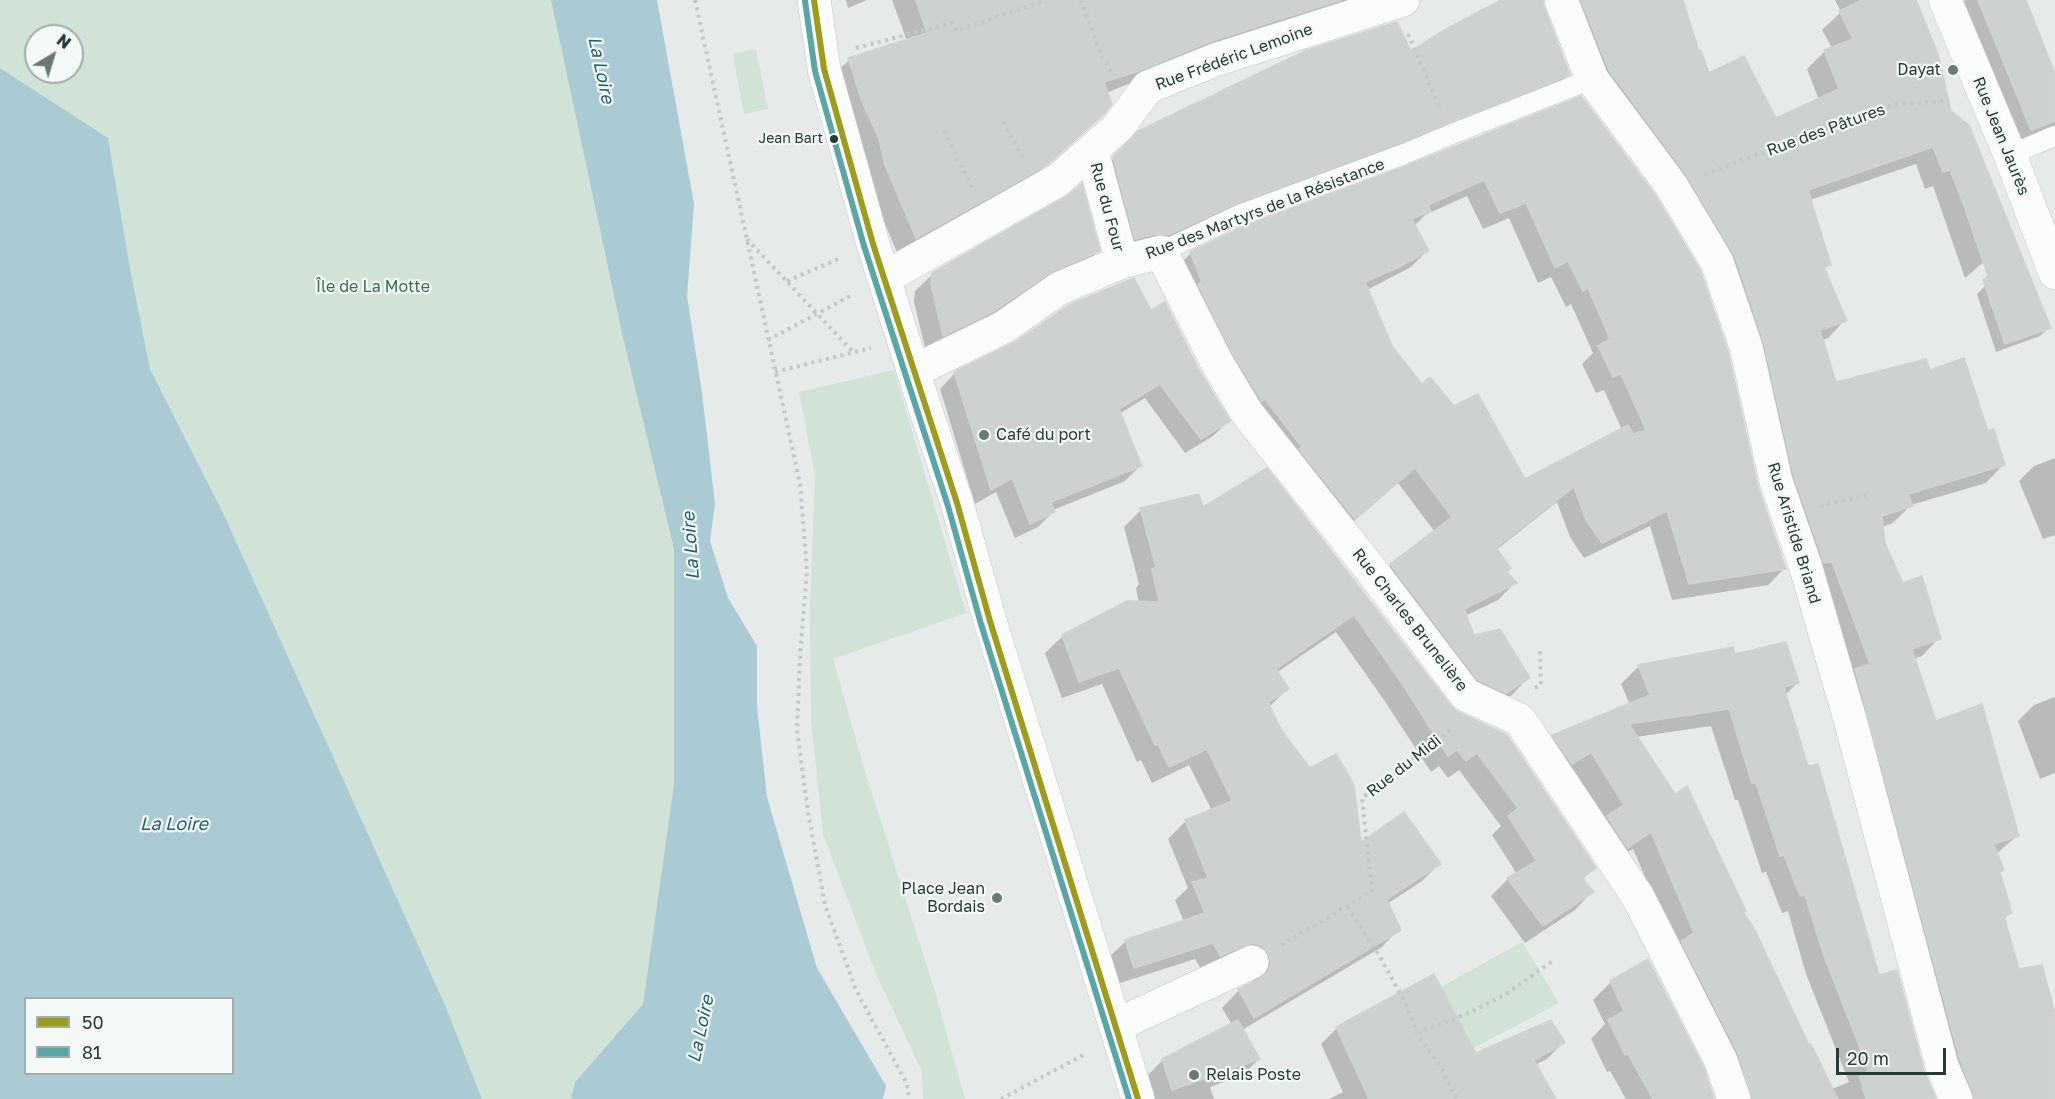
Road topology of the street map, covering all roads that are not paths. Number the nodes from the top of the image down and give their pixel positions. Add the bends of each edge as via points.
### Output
1 (814, 0) edge
2 (1561, 0) edge
3 (1946, 0) edge
4 (1399, 2) edge
5 (1592, 79) junction
6 (2055, 136) edge
7 (1092, 151) junction
8 (2010, 155) junction
9 (1161, 252) junction
10 (1122, 262) junction
11 (2055, 273) edge
12 (884, 278) junction
13 (914, 371) junction
14 (1252, 962) road end
15 (1117, 1031) junction
16 (1138, 1099) edge
17 (1734, 1099) edge
18 (1956, 1099) edge

1 - 12 street via 822,57
2 - 5 street, Rue Aristide Briand
3 - 8 street, Rue Jean Jaurès
4 - 7 street, Rue Frédéric Lemoine via 1215,60 1148,87 1118,127
5 - 9 lane, Rue des Martyrs de la Résistance via 1239,215
5 - 18 street, Rue Aristide Briand via 1671,185 1717,262 1746,347 1776,481 1806,568 1942,1066
6 - 8 lane
7 - 10 street, Rue du Four
7 - 12 street, Rue Frédéric Lemoine via 1059,180
8 - 11 street, Rue Jean Jaurès
9 - 10 street, Rue des Martyrs de la Résistance
9 - 17 street, Rue Charles Brunelière via 1247,414 1466,695 1520,720 1638,897 1721,1061
10 - 13 street, Rue des Martyrs de la Résistance via 1060,288 1004,327
12 - 13 street
13 - 15 street
14 - 15 street
15 - 16 street

